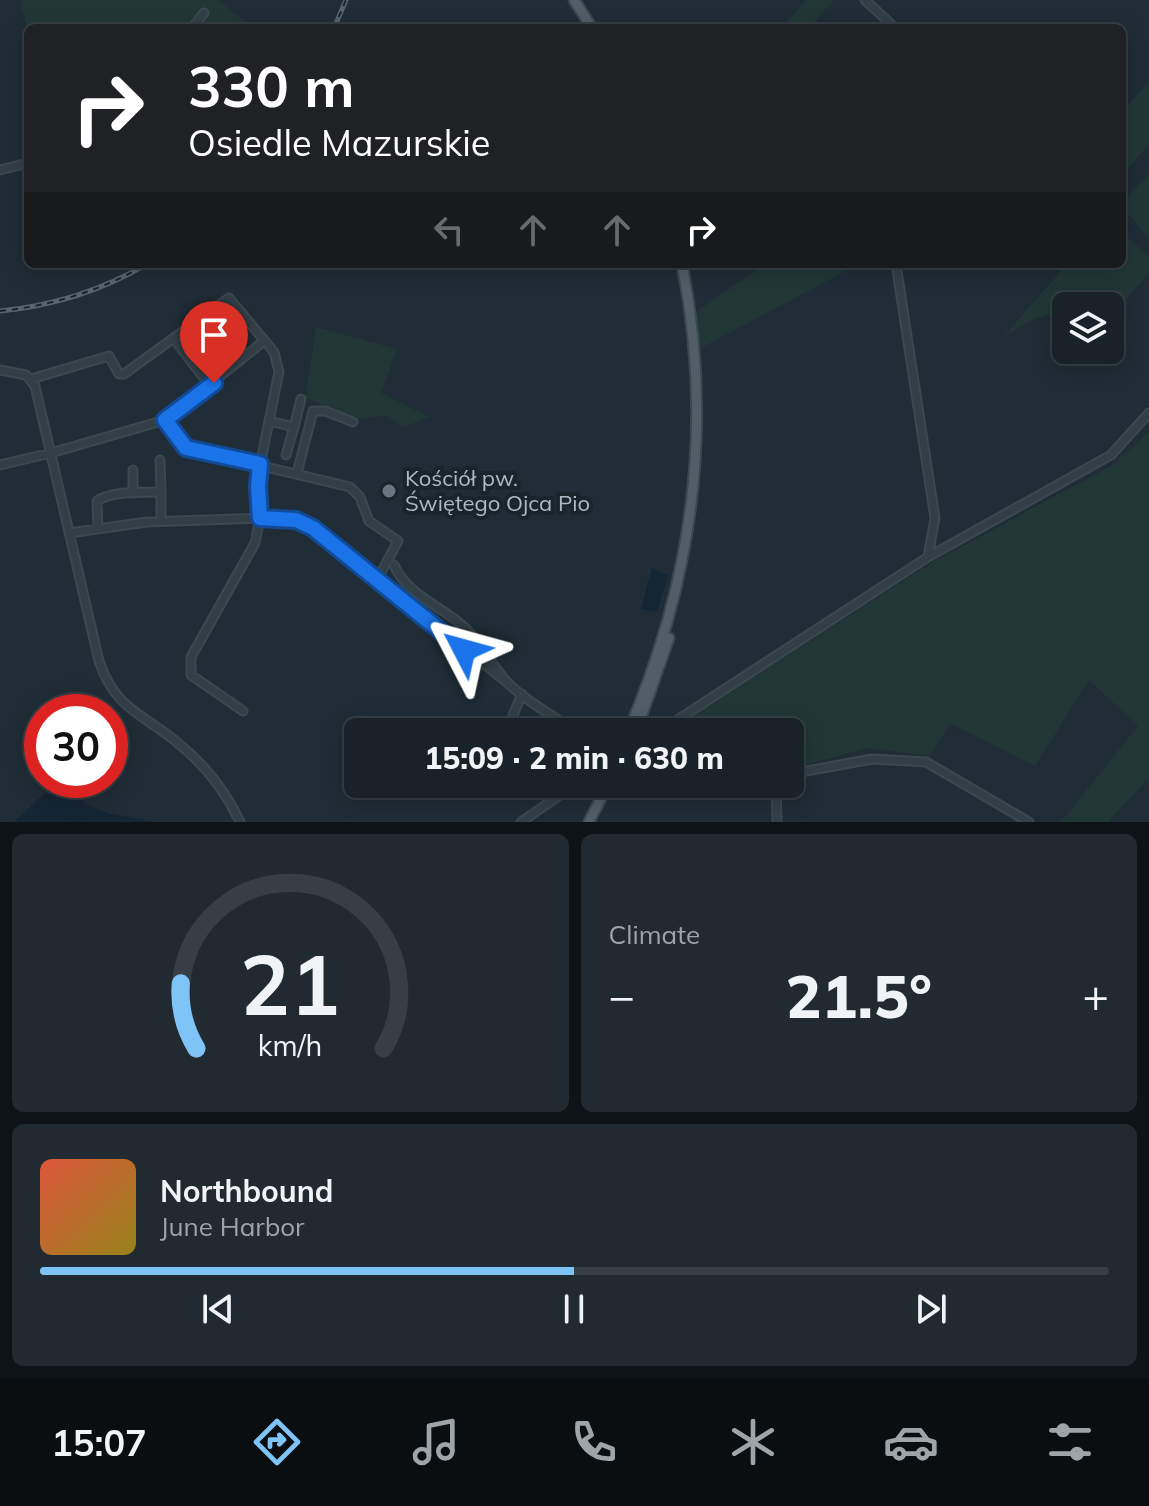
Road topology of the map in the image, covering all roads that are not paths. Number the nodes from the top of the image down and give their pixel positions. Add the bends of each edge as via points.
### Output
1 (574, 0) edge
2 (865, 0) edge
3 (204, 13) dead end
4 (195, 24) edge
5 (589, 24) edge
6 (891, 24) edge
7 (24, 164) edge
8 (0, 170) edge
9 (683, 268) edge
10 (897, 268) edge
11 (174, 339) junction
12 (264, 341) junction
13 (0, 370) edge
14 (31, 379) junction
15 (210, 386) junction
16 (301, 399) dead end
17 (1149, 413) edge
18 (165, 420) junction
19 (269, 421) junction
20 (353, 422) dead end
21 (294, 427) junction
22 (51, 453) junction
23 (286, 455) dead end
24 (160, 460) dead end
25 (260, 464) junction
26 (0, 465) edge
27 (133, 470) dead end
28 (297, 473) junction
29 (695, 486) junction
30 (161, 492) junction
31 (133, 493) junction
32 (260, 518) junction
33 (161, 521) junction
34 (98, 527) junction
35 (69, 533) junction
36 (928, 557) junction
37 (394, 565) dead end
38 (377, 580) junction
39 (508, 683) junction
40 (522, 694) junction
41 (243, 711) dead end
42 (514, 718) edge
43 (557, 718) edge
44 (634, 718) edge
45 (641, 718) edge
46 (680, 718) edge
47 (804, 771) edge
48 (556, 798) edge
49 (595, 798) edge
50 (601, 798) edge
51 (776, 798) edge
52 (240, 822) edge
53 (521, 822) edge
54 (583, 822) edge
55 (589, 822) edge
56 (777, 822) edge
57 (1029, 822) edge

1 - 5 main road
2 - 6 street
3 - 4 street
7 - 8 street
9 - 29 main road via 698,397
10 - 36 street via 935,518
11 - 12 street via 229,298
11 - 14 street via 124,374 109,356
11 - 15 street
12 - 15 street
12 - 19 street via 274,352 279,372
13 - 14 street
14 - 22 street
15 - 18 street
16 - 21 street
17 - 36 street via 1111,455
18 - 22 street
18 - 25 street via 186,448
19 - 21 street
19 - 25 street
20 - 28 street via 313,411
21 - 23 street
22 - 26 street
22 - 35 street
24 - 30 street
25 - 28 street
25 - 32 street
27 - 31 street
28 - 38 street via 350,487 369,521 398,541
29 - 44 main road via 669,618
29 - 45 main road via 682,590
30 - 31 street
30 - 33 street
31 - 34 street via 97,501
32 - 33 street
32 - 38 street via 303,523
32 - 41 street via 255,543 191,657 191,675
33 - 34 street
34 - 35 street
35 - 52 street via 111,691 196,759
36 - 46 street
37 - 39 street via 409,589 470,633
38 - 39 street
39 - 40 street
40 - 42 street
40 - 43 street
47 - 57 street via 872,759 926,762
48 - 53 street
49 - 54 main road
50 - 55 main road
51 - 56 street

